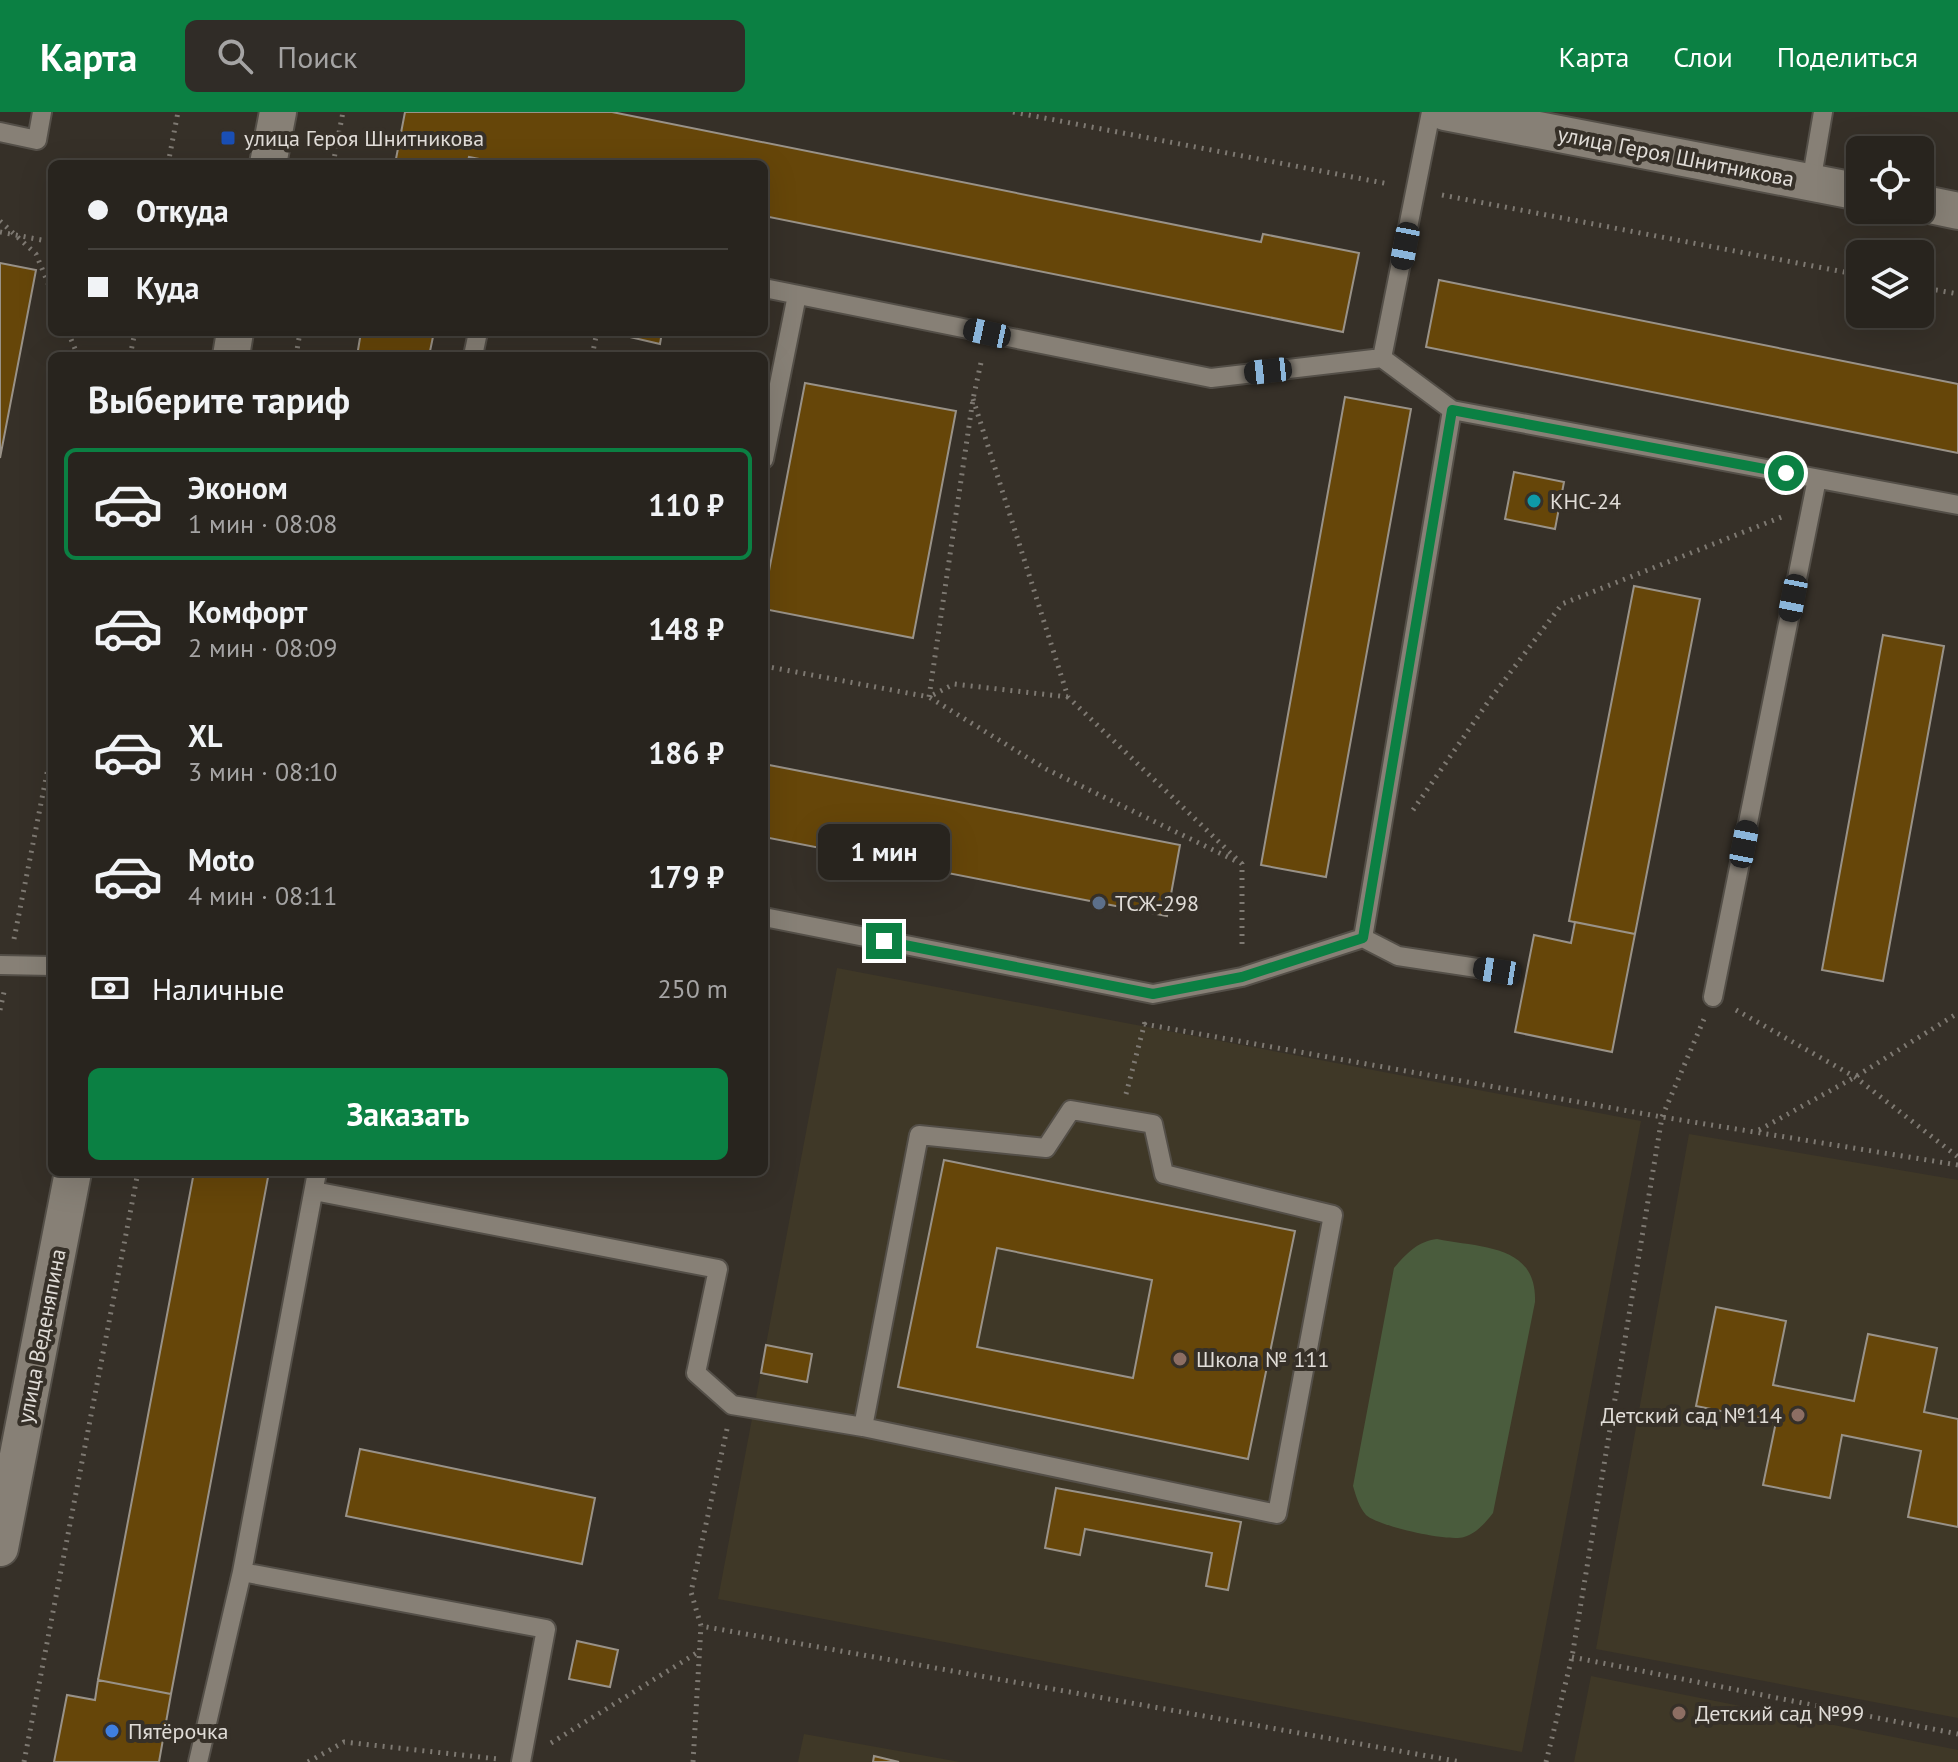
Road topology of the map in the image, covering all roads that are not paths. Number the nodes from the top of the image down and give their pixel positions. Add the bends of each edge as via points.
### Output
1 (42, 112) edge
2 (278, 112) edge
3 (1431, 112) edge
4 (1445, 112) edge
5 (1823, 112) edge
6 (0, 132) edge
7 (269, 160) edge
8 (1811, 183) junction
9 (1846, 189) edge
10 (1934, 206) edge
11 (1958, 211) edge
12 (768, 289) edge
13 (797, 295) junction
14 (1382, 358) junction
15 (1452, 410) junction
16 (768, 439) edge
17 (1817, 479) junction
18 (1958, 505) edge
19 (768, 918) edge
20 (1363, 938) junction
21 (4, 966) edge
22 (48, 966) edge
23 (1497, 971) dead end
24 (1713, 997) road end
25 (72, 1176) edge
26 (316, 1176) edge
27 (314, 1191) junction
28 (863, 1427) junction
29 (0, 1548) edge
30 (242, 1572) junction
31 (198, 1762) edge
32 (521, 1762) edge

1 - 6 lane via 37,140
2 - 7 street
3 - 14 lane
4 - 8 street, улица Героя Шнитникова
5 - 8 lane
8 - 9 street, улица Героя Шнитникова
10 - 11 street
12 - 13 lane
13 - 14 lane via 1211,378
13 - 16 lane
14 - 15 lane
15 - 17 lane
15 - 20 lane
17 - 18 lane
17 - 24 lane
19 - 20 lane via 1153,994 1242,977
20 - 23 lane via 1398,956
21 - 22 lane
25 - 29 street, улица Веденяпина
26 - 27 lane
27 - 28 lane via 718,1269 696,1373 732,1405
27 - 30 lane
28 - 28 lane via 1277,1514 1333,1215 1164,1174 1153,1124 1071,1110 1046,1148 919,1135
30 - 31 lane
30 - 32 lane via 546,1629

